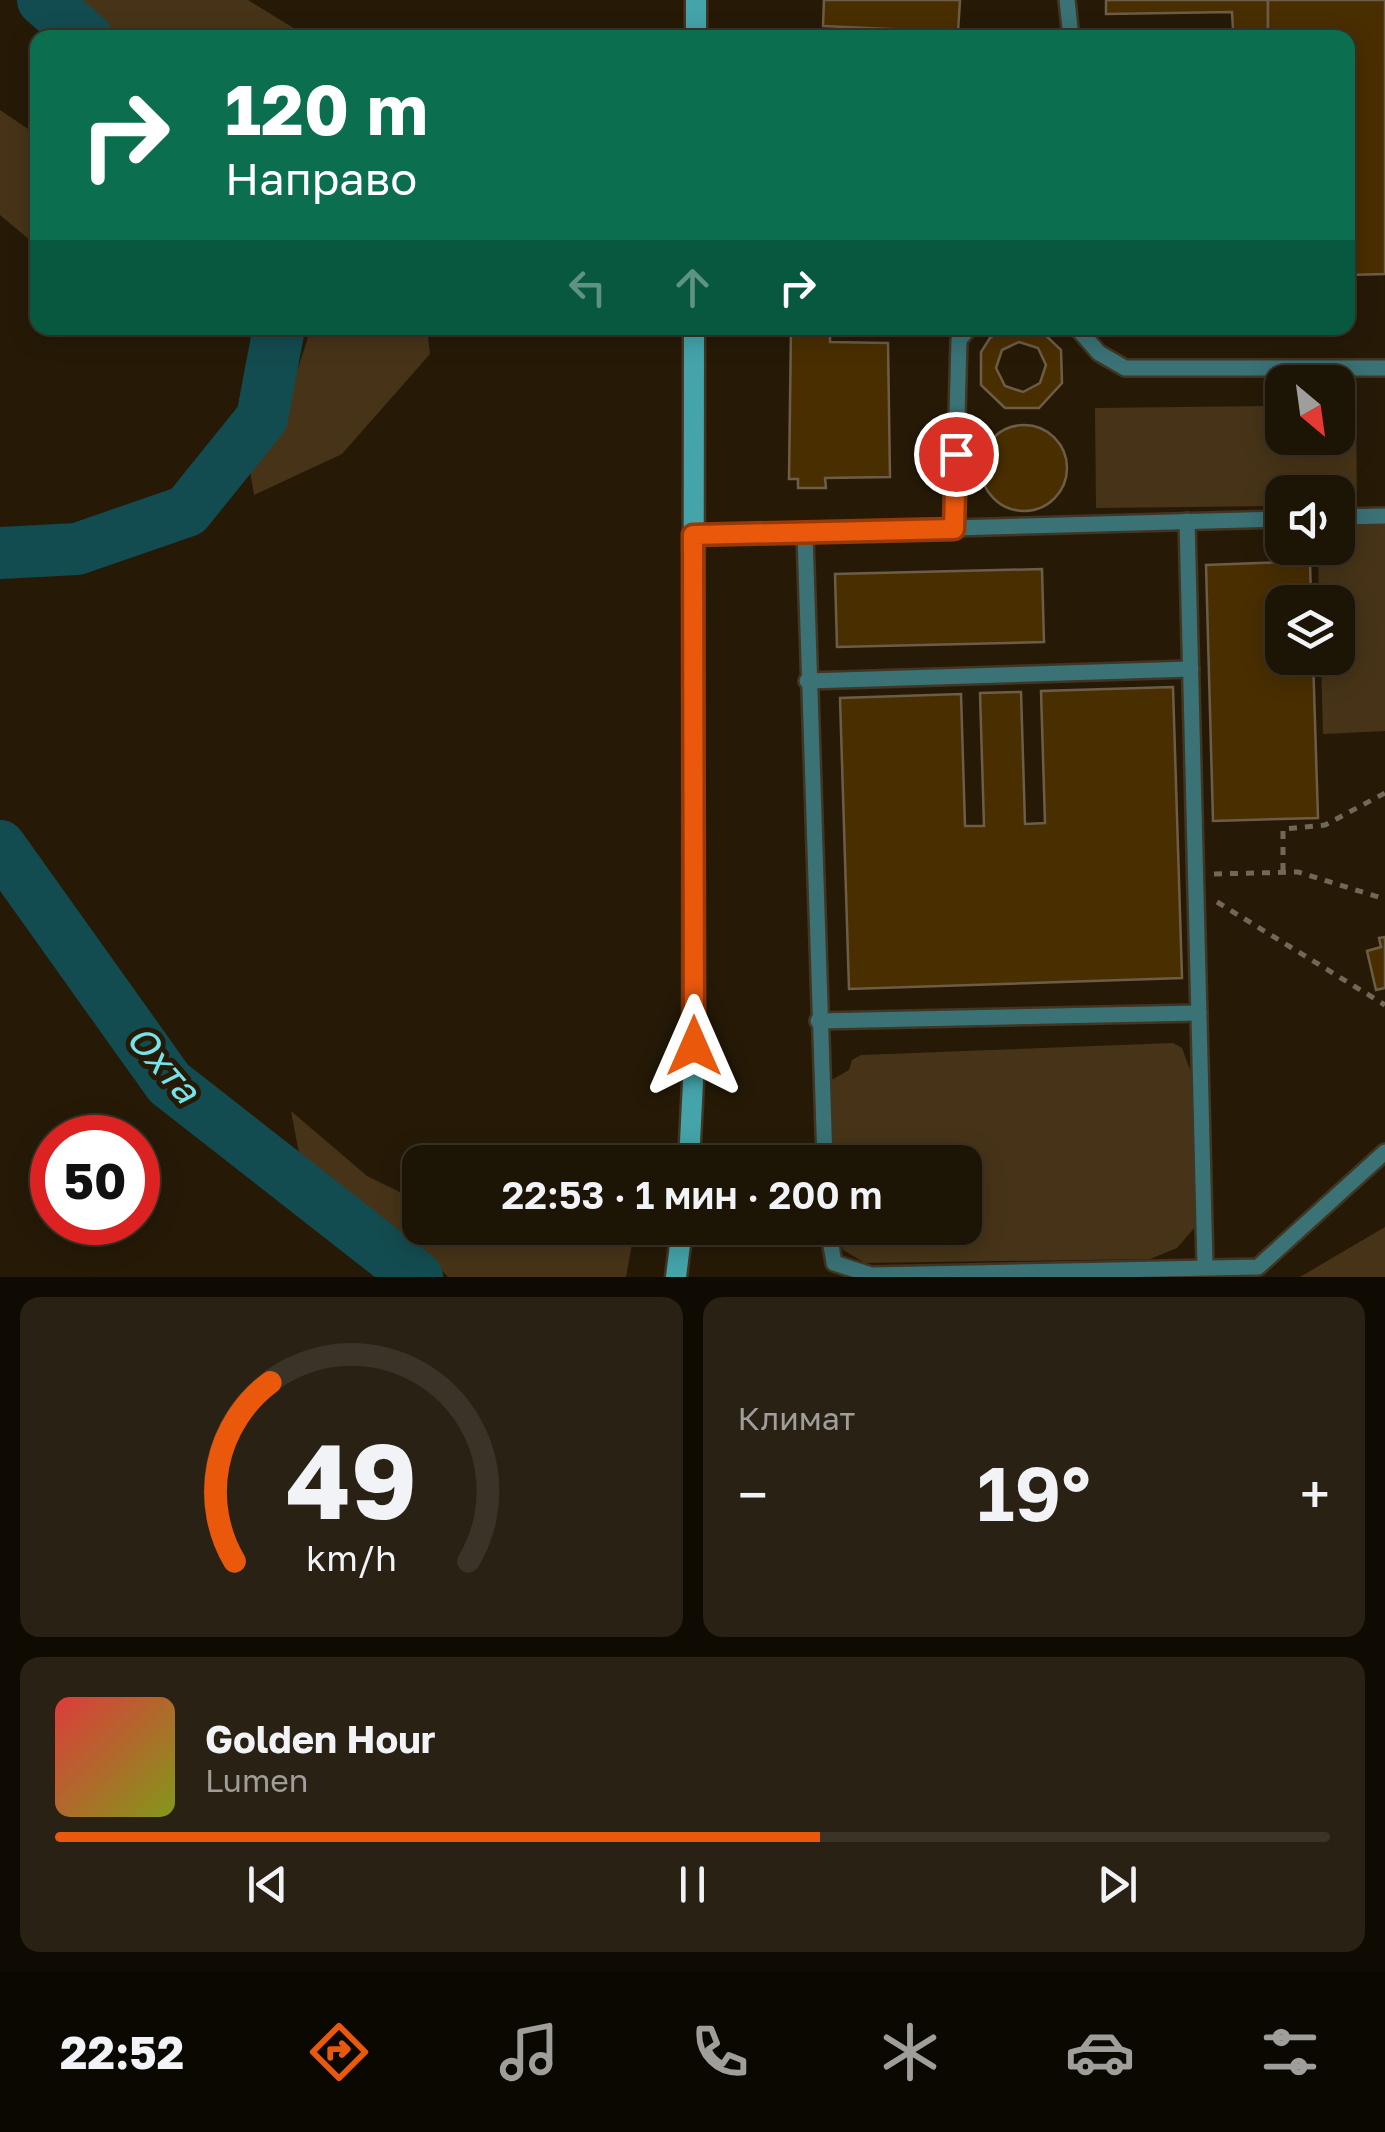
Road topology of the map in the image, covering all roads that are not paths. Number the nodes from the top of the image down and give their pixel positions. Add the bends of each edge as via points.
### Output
1 (696, 0) edge
2 (1067, 0) edge
3 (696, 30) edge
4 (1070, 30) edge
5 (694, 335) edge
6 (963, 335) edge
7 (1083, 335) edge
8 (1385, 368) edge
9 (1385, 516) edge
10 (1355, 517) edge
11 (1265, 519) edge
12 (1187, 521) junction
13 (954, 529) junction
14 (693, 535) junction
15 (805, 535) junction
16 (1191, 669) junction
17 (807, 681) junction
18 (1199, 1013) junction
19 (818, 1022) junction
20 (690, 1145) edge
21 (824, 1145) edge
22 (1385, 1152) edge
23 (680, 1245) edge
24 (831, 1245) edge
25 (1205, 1266) junction
26 (1182, 1267) junction
27 (847, 1273) edge
28 (676, 1277) edge
29 (1166, 1277) edge

1 - 3 main road
2 - 4 lane
5 - 14 main road
6 - 13 lane
7 - 8 lane via 1125,368
9 - 10 lane
11 - 12 lane
12 - 13 lane
12 - 16 lane
13 - 15 lane
14 - 15 lane
14 - 20 main road
15 - 17 lane
16 - 17 lane
16 - 18 lane
17 - 19 lane
18 - 19 lane
18 - 25 lane
19 - 21 lane
22 - 25 lane via 1258,1267
23 - 28 main road
24 - 27 lane via 834,1263
25 - 26 lane
26 - 27 lane
26 - 29 lane

